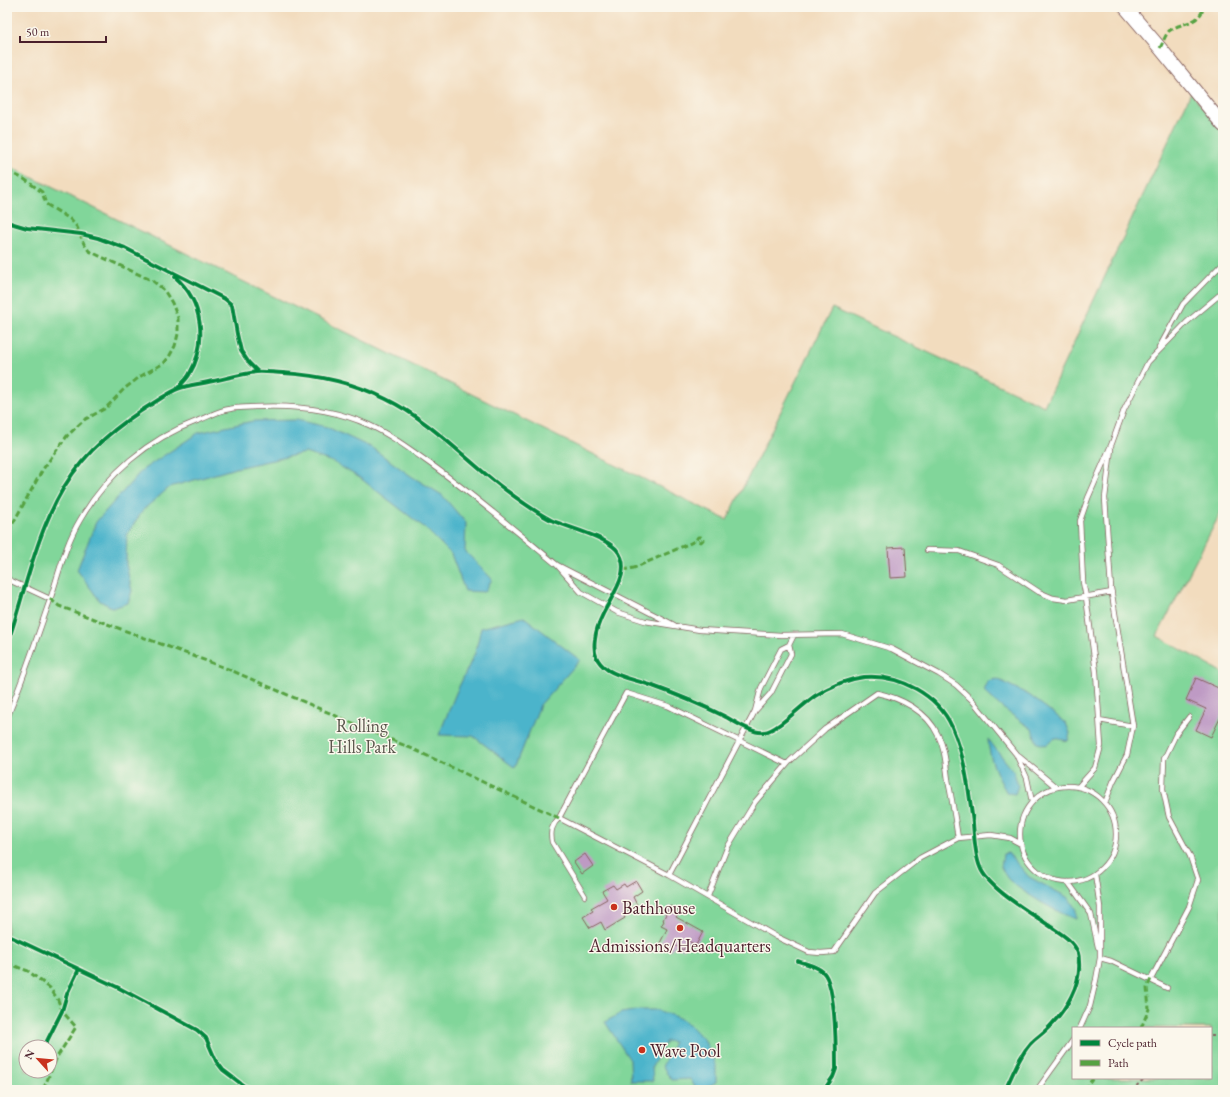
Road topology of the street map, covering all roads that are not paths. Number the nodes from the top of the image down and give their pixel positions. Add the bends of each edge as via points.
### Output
1 (1125, 7) edge
2 (1223, 125) edge
3 (1223, 263) edge
4 (1223, 292) edge
5 (1156, 352) junction
6 (1112, 443) junction
7 (927, 550) dead end
8 (557, 565) junction
9 (7, 579) edge
10 (1112, 592) junction
11 (1086, 597) junction
12 (50, 599) junction
13 (674, 625) junction
14 (794, 635) junction
15 (789, 645) junction
16 (755, 711) junction
17 (1189, 717) dead end
18 (7, 718) edge
19 (1099, 720) junction
20 (1133, 726) junction
21 (739, 740) junction
22 (1016, 754) junction
23 (787, 764) junction
24 (1056, 787) junction
25 (1078, 787) junction
26 (1032, 802) junction
27 (1105, 803) junction
28 (559, 818) junction
29 (958, 838) junction
30 (1021, 844) junction
31 (1095, 874) junction
32 (669, 875) junction
33 (1068, 882) junction
34 (585, 896) dead end
35 (708, 896) junction
36 (1100, 958) junction
37 (1151, 979) junction
38 (1168, 988) dead end
39 (1080, 1027) edge
40 (1072, 1041) edge
41 (1037, 1090) edge

1 - 2 main road
3 - 5 lane via 1183,304
4 - 5 lane
5 - 6 lane via 1148,362 1124,410
6 - 10 lane via 1105,498
6 - 11 lane via 1080,521
7 - 11 lane via 959,551 998,565 1039,592 1053,598 1067,600
8 - 12 lane via 463,487 398,441 368,424 344,416 309,407 281,405 229,409 177,428 154,441 113,476 93,499 67,546
8 - 13 lane
8 - 13 lane via 581,592 606,607 645,621
9 - 12 lane
10 - 11 lane
10 - 20 lane
11 - 19 lane via 1096,672
12 - 18 lane
13 - 14 lane via 700,630
14 - 15 lane
14 - 22 lane via 842,634 899,652 956,685 972,700
15 - 16 lane via 781,649 761,688
15 - 16 lane via 791,654 771,693
16 - 21 lane
17 - 37 lane via 1176,734 1164,759 1162,789 1169,817 1190,856 1198,880 1189,906
19 - 20 lane
19 - 25 lane via 1101,746 1095,768
20 - 27 lane via 1127,755
21 - 23 lane
21 - 28 lane via 668,706 626,693
21 - 32 lane
22 - 24 lane
22 - 26 lane via 1027,778
23 - 29 lane via 825,729 877,693 902,701 918,710 938,735 944,751
23 - 35 lane via 755,802 727,848
24 - 25 lane
24 - 26 lane
25 - 27 lane via 1093,792
26 - 30 lane via 1024,814 1020,829
27 - 31 lane via 1113,817 1116,833 1114,849 1107,863
28 - 32 lane
28 - 34 lane via 550,834 552,842
29 - 30 lane via 991,835 1010,838
29 - 35 lane via 920,858 875,893 834,952 809,952 777,937
30 - 33 lane via 1027,859 1038,872 1052,880
31 - 33 lane via 1082,880
31 - 36 lane via 1100,907
32 - 35 lane
33 - 36 lane via 1091,914
36 - 37 lane
36 - 39 lane via 1090,1006
37 - 38 lane
40 - 41 lane

